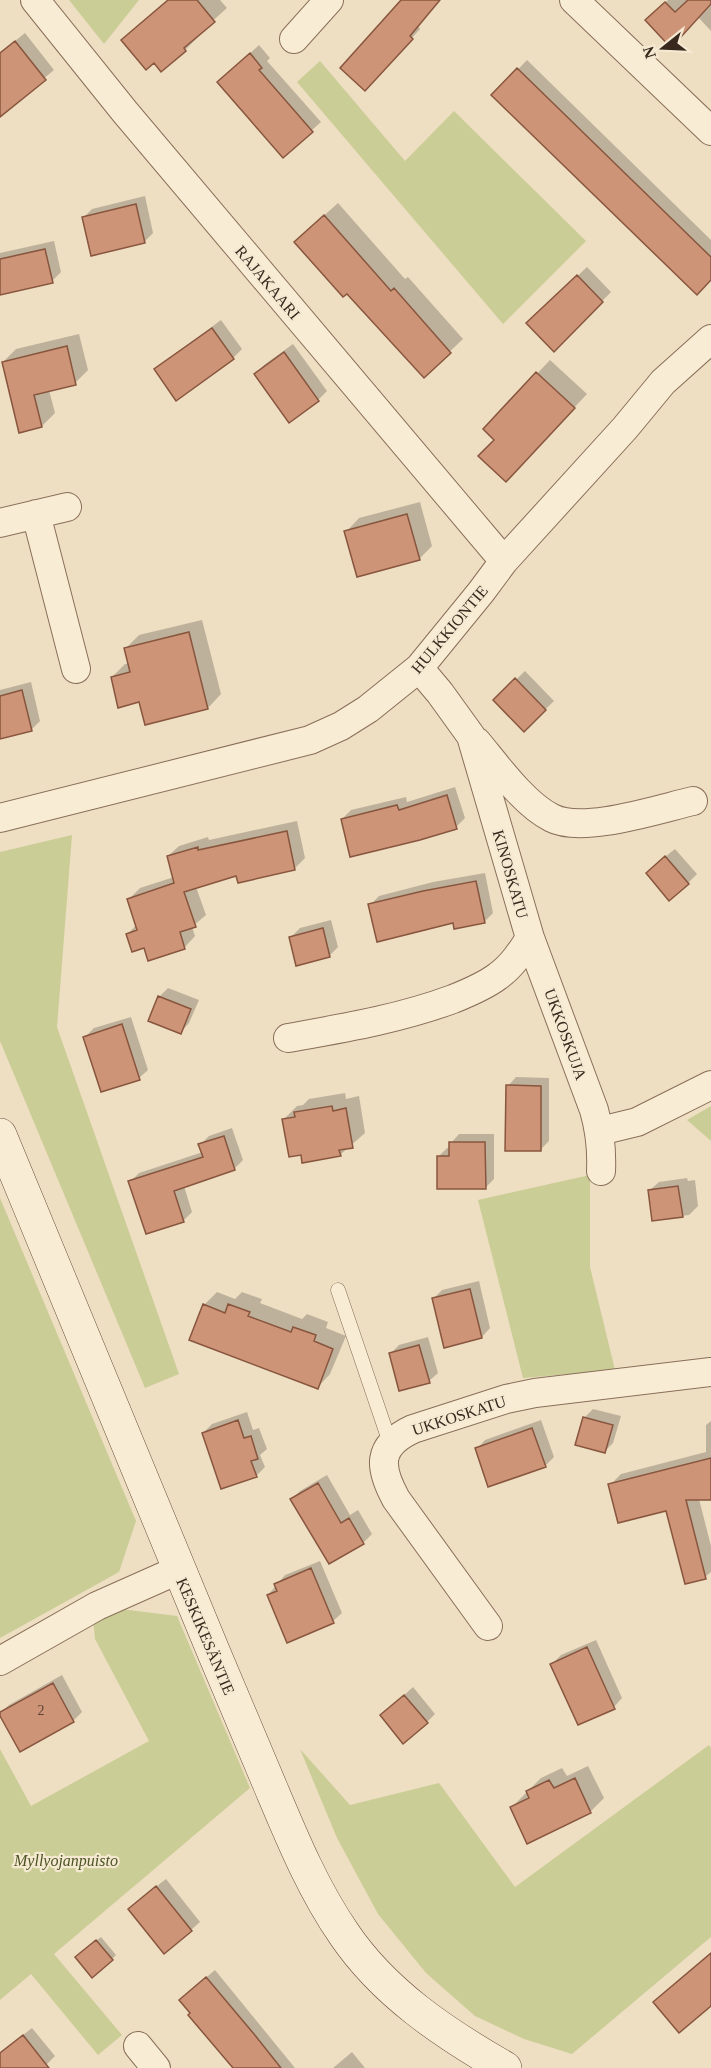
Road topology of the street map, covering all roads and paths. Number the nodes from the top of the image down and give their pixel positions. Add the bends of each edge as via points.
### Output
1 (35, 0) edge
2 (329, 0) edge
3 (574, 0) edge
4 (294, 39) dead end
5 (711, 131) edge
6 (711, 339) edge
7 (67, 507) dead end
8 (36, 514) junction
9 (0, 523) edge
10 (504, 561) junction
11 (419, 668) junction
12 (75, 669) dead end
13 (471, 736) junction
14 (693, 801) dead end
15 (0, 818) edge
16 (530, 938) junction
17 (288, 1038) dead end
18 (711, 1085) edge
19 (600, 1131) junction
20 (0, 1136) edge
21 (601, 1171) dead end
22 (338, 1290) dead end
23 (711, 1372) edge
24 (390, 1443) junction
25 (178, 1570) junction
26 (488, 1626) dead end
27 (0, 1661) edge
28 (138, 2046) dead end
29 (156, 2068) edge
30 (505, 2068) edge

1 - 10 street, RAJAKAARI
2 - 4 street
3 - 5 street
6 - 10 street, HULKKIONTIE via 663,382
7 - 8 street
8 - 9 street
8 - 12 street
10 - 11 street, HULKKIONTIE
11 - 13 street, KINOSKATU
11 - 15 street, HULKKIONTIE via 368,710 310,740
13 - 14 street via 531,803 552,819 578,824 609,821
13 - 16 street, KINOSKATU
16 - 17 street, KINOSKATU via 517,958 470,992 389,1020
16 - 19 street, UKKOSKUJA
18 - 19 street via 637,1122
19 - 21 street, UKKOSKUJA
20 - 25 street, KESKIKESÄNTIE
22 - 24 lane
23 - 24 street, UKKOSKATU via 535,1393 412,1429
24 - 26 street via 383,1471 388,1485
25 - 27 street via 98,1606
25 - 30 street, KESKIKESÄNTIE via 288,1829 345,1935 394,1991 422,2015
28 - 29 street

